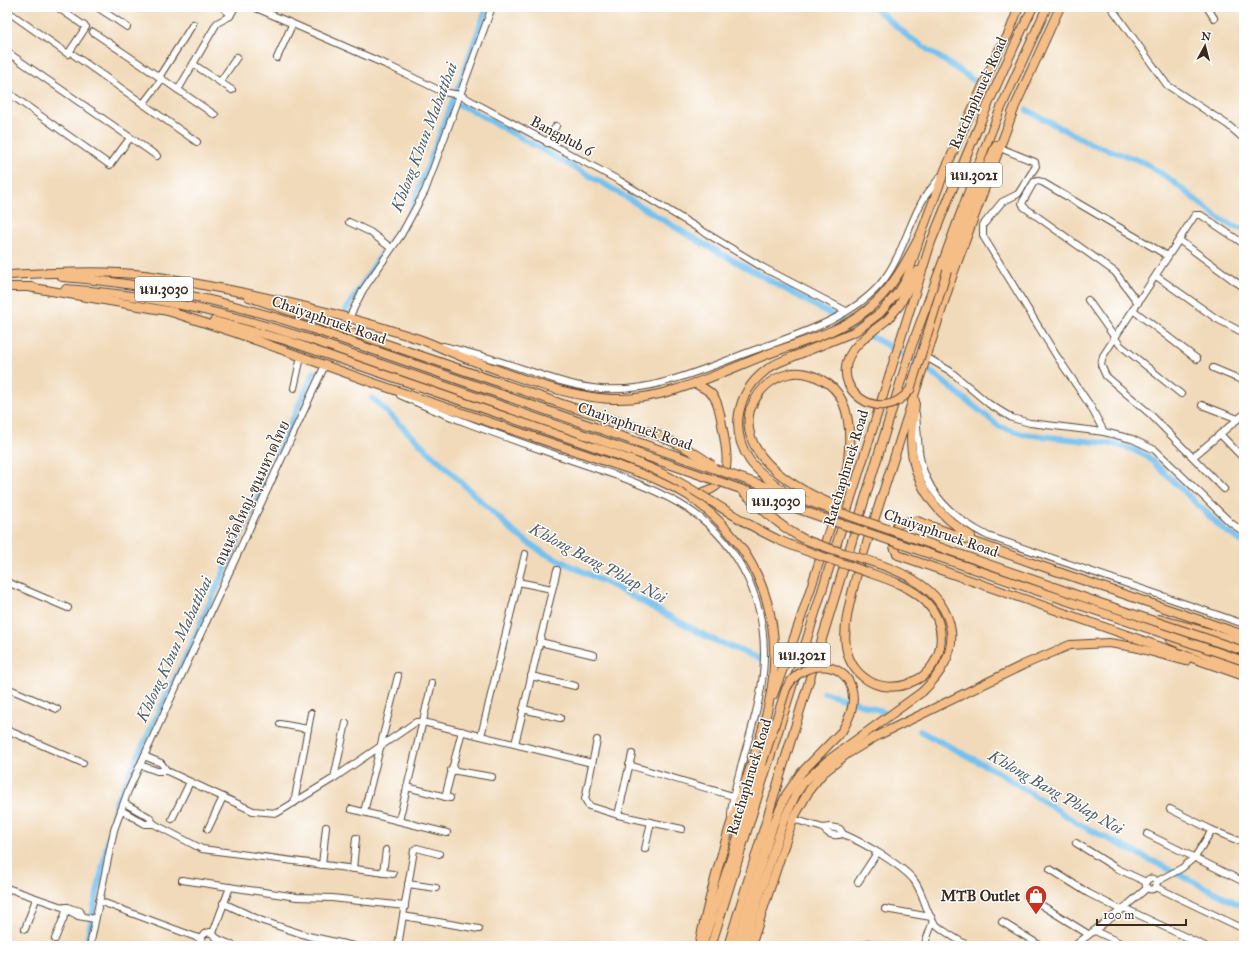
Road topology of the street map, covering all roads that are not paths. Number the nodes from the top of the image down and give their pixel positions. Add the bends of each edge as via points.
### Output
1 (57, 7) edge
2 (97, 7) edge
3 (223, 7) edge
4 (235, 7) edge
5 (254, 7) edge
6 (492, 7) edge
7 (1033, 7) edge
8 (1047, 7) edge
9 (1060, 7) edge
10 (1112, 7) edge
11 (1207, 7) edge
12 (1015, 8) edge
13 (7, 12) edge
14 (230, 16) junction
15 (1214, 18) dead end
16 (193, 24) dead end
17 (292, 25) junction
18 (127, 26) dead end
19 (93, 32) dead end
20 (1008, 35) junction
21 (7, 52) edge
22 (74, 56) dead end
23 (237, 57) dead end
24 (277, 58) dead end
25 (193, 64) junction
26 (160, 78) junction
27 (1000, 78) junction
28 (220, 82) junction
29 (178, 90) junction
30 (232, 90) dead end
31 (7, 92) edge
32 (459, 96) junction
33 (144, 104) junction
34 (1014, 109) junction
35 (215, 115) dead end
36 (556, 126) dead end
37 (130, 138) junction
38 (1244, 139) edge
39 (197, 142) dead end
40 (547, 143) junction
41 (1000, 148) junction
42 (157, 156) dead end
43 (945, 170) junction
44 (348, 222) dead end
45 (921, 234) junction
46 (1179, 240) junction
47 (931, 242) junction
48 (1244, 244) edge
49 (390, 248) junction
50 (1168, 256) junction
51 (9, 275) edge
52 (1156, 276) junction
53 (204, 285) junction
54 (7, 287) edge
55 (28, 287) junction
56 (1244, 287) edge
57 (1088, 300) dead end
58 (1138, 303) junction
59 (1133, 310) junction
60 (168, 311) junction
61 (846, 311) junction
62 (349, 318) junction
63 (1244, 333) edge
64 (1114, 338) junction
65 (421, 340) junction
66 (301, 357) junction
67 (1197, 358) dead end
68 (925, 360) junction
69 (325, 365) junction
70 (1214, 368) dead end
71 (1244, 381) edge
72 (371, 382) junction
73 (694, 383) junction
74 (294, 388) dead end
75 (916, 390) junction
76 (1181, 394) dead end
77 (1202, 405) dead end
78 (915, 406) junction
79 (1244, 414) edge
80 (1238, 419) junction
81 (1104, 432) junction
82 (1220, 434) junction
83 (1194, 457) junction
84 (1244, 459) edge
85 (1224, 489) dead end
86 (688, 495) junction
87 (1244, 532) edge
88 (983, 544) junction
89 (524, 554) dead end
90 (557, 570) dead end
91 (7, 582) edge
92 (518, 582) junction
93 (552, 589) junction
94 (68, 608) dead end
95 (1244, 624) edge
96 (1244, 635) edge
97 (540, 642) junction
98 (1244, 642) edge
99 (1244, 651) edge
100 (594, 655) dead end
101 (1199, 661) junction
102 (1244, 661) edge
103 (1244, 670) edge
104 (398, 676) dead end
105 (531, 676) junction
106 (1244, 676) edge
107 (432, 683) dead end
108 (575, 686) dead end
109 (7, 688) edge
110 (57, 709) dead end
111 (523, 709) junction
112 (766, 712) junction
113 (311, 713) dead end
114 (560, 718) dead end
115 (423, 722) junction
116 (346, 723) dead end
117 (280, 724) dead end
118 (308, 729) junction
119 (7, 730) edge
120 (462, 731) junction
121 (481, 736) junction
122 (597, 740) dead end
123 (515, 744) junction
124 (381, 747) junction
125 (632, 754) dead end
126 (144, 756) junction
127 (592, 762) junction
128 (82, 763) dead end
129 (140, 765) junction
130 (629, 765) junction
131 (451, 770) junction
132 (167, 771) junction
133 (492, 777) dead end
134 (334, 778) junction
135 (190, 782) junction
136 (407, 787) junction
137 (733, 796) junction
138 (223, 797) junction
139 (124, 803) junction
140 (294, 803) junction
141 (351, 809) dead end
142 (1170, 809) dead end
143 (121, 810) junction
144 (364, 812) junction
145 (618, 815) junction
146 (172, 819) dead end
147 (793, 819) junction
148 (399, 821) junction
149 (651, 822) junction
150 (154, 824) junction
151 (326, 826) dead end
152 (730, 826) junction
153 (208, 829) dead end
154 (682, 829) dead end
155 (1212, 830) junction
156 (447, 833) dead end
157 (1147, 834) dead end
158 (356, 838) dead end
159 (1076, 843) dead end
160 (1244, 843) edge
161 (386, 850) dead end
162 (645, 850) dead end
163 (877, 853) junction
164 (439, 854) dead end
165 (1195, 857) junction
166 (322, 865) junction
167 (353, 869) junction
168 (1050, 869) dead end
169 (383, 873) junction
170 (392, 874) dead end
171 (182, 880) dead end
172 (858, 882) dead end
173 (1244, 882) edge
174 (408, 884) junction
175 (1156, 884) junction
176 (1146, 885) junction
177 (230, 887) junction
178 (7, 888) edge
179 (436, 888) dead end
180 (1027, 896) dead end
181 (36, 899) junction
182 (99, 901) junction
183 (223, 903) junction
184 (405, 906) junction
185 (66, 908) junction
186 (885, 909) dead end
187 (1122, 909) junction
188 (403, 916) junction
189 (95, 919) junction
190 (932, 919) junction
191 (1002, 922) dead end
192 (26, 929) dead end
193 (478, 929) dead end
194 (1244, 929) edge
195 (1095, 931) junction
196 (213, 933) junction
197 (1088, 934) junction
198 (55, 938) dead end
199 (201, 939) junction
200 (218, 939) junction
201 (868, 943) dead end
202 (90, 946) edge
203 (203, 946) edge
204 (215, 946) edge
205 (234, 946) edge
206 (354, 946) edge
207 (398, 946) edge
208 (700, 946) edge
209 (711, 946) edge
210 (728, 946) edge
211 (736, 946) edge
212 (743, 946) edge
213 (751, 946) edge
214 (882, 946) edge
215 (924, 946) edge
216 (968, 946) edge
217 (1041, 946) edge
218 (1074, 946) edge
219 (1127, 946) edge
220 (1205, 946) edge

1 - 13 street via 86,27 68,54
2 - 18 street
3 - 14 street
4 - 14 street
5 - 17 street, Bangplub 6
6 - 32 street
7 - 27 main road, Ratchaphruek Road / นบ.3021
8 - 210 main road, Ratchaphruek Road / นบ.3021 via 984,150 911,348
9 - 34 main road
10 - 38 street via 1166,85
11 - 15 street
12 - 20 main road, Ratchaphruek Road
14 - 25 street via 218,23
16 - 26 street
17 - 24 street
17 - 32 street, Bangplub 6 via 443,92
19 - 26 street
20 - 27 main road
20 - 43 main road
21 - 37 street
22 - 33 street
23 - 28 street
25 - 28 street
25 - 29 street
26 - 29 street
26 - 33 street
27 - 47 main road, Ratchaphruek Road / นบ.3021
28 - 30 street
29 - 35 street
31 - 37 street via 110,164
32 - 40 street, Bangplub 6
32 - 49 street via 425,191 415,213
33 - 39 street
34 - 41 main road
34 - 47 main road, bridge via 990,158 947,271 910,390 891,404 879,406 865,401 858,397 848,382 846,368 854,349 899,306
36 - 40 street
37 - 42 street
40 - 61 street, Bangplub 6 via 641,193 762,267
41 - 68 main road via 957,262
41 - 81 street via 1035,162 1036,166 1018,194 1002,202 983,225 983,236
43 - 45 main road
43 - 61 street via 924,198 897,260 882,283
44 - 49 street via 370,232
45 - 73 main road via 901,272 865,312 841,326
45 - 103 main road, bridge via 914,259 900,290 869,323 846,337 765,370 746,391 737,418 737,429 744,450 756,469 785,492 833,518 1111,616
46 - 48 street via 1198,214
46 - 50 street
46 - 56 street
47 - 209 main road, Ratchaphruek Road / นบ.3021
49 - 62 street via 363,290
50 - 52 street
50 - 58 street via 1042,182 1034,182 1022,203 1024,207 1115,272
51 - 53 main road via 118,273 164,277
51 - 99 main road, Chaiyaphruek Road / นบ.3030, bridge via 82,278 169,290 260,312
52 - 58 street
52 - 63 street via 1217,319
53 - 62 main road via 272,298
53 - 212 main road, bridge via 277,306 683,446 729,478 786,528 815,543 902,574 926,587 943,609 950,624 952,637 945,664 932,683 922,692 827,761 804,782 780,830
54 - 55 main road, Chaiyaphruek Road / นบ.3030
55 - 60 main road
55 - 102 main road, Chaiyaphruek Road / นบ.3030, bridge via 138,297 195,307 251,321
57 - 64 street
58 - 59 street
59 - 64 street
59 - 67 street
60 - 66 main road
60 - 75 main road, bridge via 278,338 628,459 678,482 782,542 890,581 909,589 926,601 940,624 939,650 923,676 908,684 886,687 873,684 861,676 849,659 844,630 856,577
61 - 65 street via 821,324 701,370 663,383 628,389 580,386
62 - 65 main road
64 - 76 street
64 - 83 street via 1101,360 1106,376
65 - 73 main road via 506,372 569,392 595,397 612,399 648,396
66 - 69 main road
66 - 74 street
68 - 75 main road
68 - 81 street via 950,371 989,404 1012,418 1030,423
69 - 72 main road
69 - 126 street, ถนนวัดใหญ่-ขุนมหาดไทย
70 - 71 street
72 - 86 main road via 642,474
72 - 137 street via 424,407 651,489 682,504 726,544 748,578 764,634 759,698
73 - 86 main road via 711,393 716,401 727,453 727,469 723,479 712,489
75 - 78 main road
77 - 80 street
78 - 88 main road via 911,452 922,487 942,515 954,526
78 - 95 street via 919,452 929,485 937,498 961,521 988,536
79 - 80 street
80 - 82 street
81 - 87 street via 1132,439 1155,450
82 - 83 street
82 - 84 street
83 - 85 street
86 - 112 main road via 730,532 762,585 770,616 774,653
88 - 96 main road via 1034,564
88 - 101 main road via 917,521 897,525 893,543 898,555
89 - 92 street
90 - 93 street
91 - 94 street
92 - 93 street
92 - 121 street
93 - 97 street
97 - 100 street
97 - 105 street
98 - 112 main road, bridge via 1116,606 857,514 811,495 767,462 758,452 749,432 750,410 760,390 770,381 792,372 815,376 834,388 844,403 848,424 848,463 842,490 811,588
101 - 106 main road
101 - 147 main road via 1178,660 1134,647 1109,643 1070,645 1054,651 877,736 847,754 823,773 810,789
104 - 124 street
105 - 108 street
105 - 111 street
107 - 115 street
109 - 110 street
111 - 114 street
111 - 123 street
112 - 152 main road via 752,763
113 - 118 street
115 - 120 street
115 - 124 street via 409,726
115 - 136 street
116 - 134 street
117 - 118 street
118 - 140 street
119 - 128 street
120 - 121 street
120 - 131 street
121 - 123 street
122 - 127 street
123 - 127 street
124 - 134 street
124 - 144 street
125 - 130 street
126 - 129 street, ถนนวัดใหญ่-ขุนมหาดไทย
126 - 132 street via 161,763
127 - 145 street via 586,803
129 - 132 street via 157,771
129 - 139 street, ถนนวัดใหญ่-ขุนมหาดไทย
130 - 137 street
130 - 145 street
131 - 133 street
131 - 136 street via 448,797
132 - 135 street
134 - 140 street
135 - 138 street
135 - 146 street
136 - 148 street
137 - 152 street
138 - 140 street via 253,812 277,813
138 - 153 street
139 - 143 street, ถนนวัดใหญ่-ขุนมหาดไทย
139 - 150 street via 149,817
141 - 144 street
142 - 155 street
143 - 150 street via 145,824
143 - 182 street, ถนนวัดใหญ่-ขุนมหาดไทย via 114,830
144 - 148 street
145 - 149 street
147 - 163 street via 823,828 840,829 843,834
147 - 213 main road
148 - 156 street
149 - 154 street
149 - 162 street
150 - 166 street via 202,849
151 - 166 street
152 - 208 main road via 705,915
155 - 160 street
155 - 165 street
157 - 165 street
158 - 167 street
159 - 176 street
161 - 169 street
163 - 172 street
163 - 190 street via 911,878 922,892
164 - 174 street via 415,848
165 - 173 street
165 - 175 street
166 - 167 street
167 - 169 street
168 - 187 street via 1088,893
169 - 170 street
171 - 177 street
174 - 179 street
174 - 184 street
175 - 176 street via 1152,890
175 - 176 street via 1150,878
175 - 194 street
176 - 187 street
177 - 183 street
177 - 184 street via 297,897
178 - 181 street
180 - 197 street
181 - 185 street
181 - 192 street
182 - 189 street, ถนนวัดใหญ่-ขุนมหาดไทย
182 - 199 street
183 - 196 street
183 - 206 street via 260,920 308,936
184 - 188 street
185 - 189 street via 80,911 84,916
185 - 198 street
186 - 190 street
187 - 195 street
187 - 220 street
188 - 193 street
188 - 207 street
189 - 202 street, ถนนวัดใหญ่-ขุนมหาดไทย
190 - 215 street
190 - 216 street
191 - 217 street
195 - 197 street
195 - 219 street
196 - 199 street via 206,933
196 - 200 street
197 - 218 street
199 - 203 street
200 - 204 street
200 - 205 street
201 - 214 street
208 - 211 main road, bridge via 717,903 786,689 805,669 812,666 827,667 841,673 850,686 853,700 849,719 842,731 801,773 786,795 773,825

